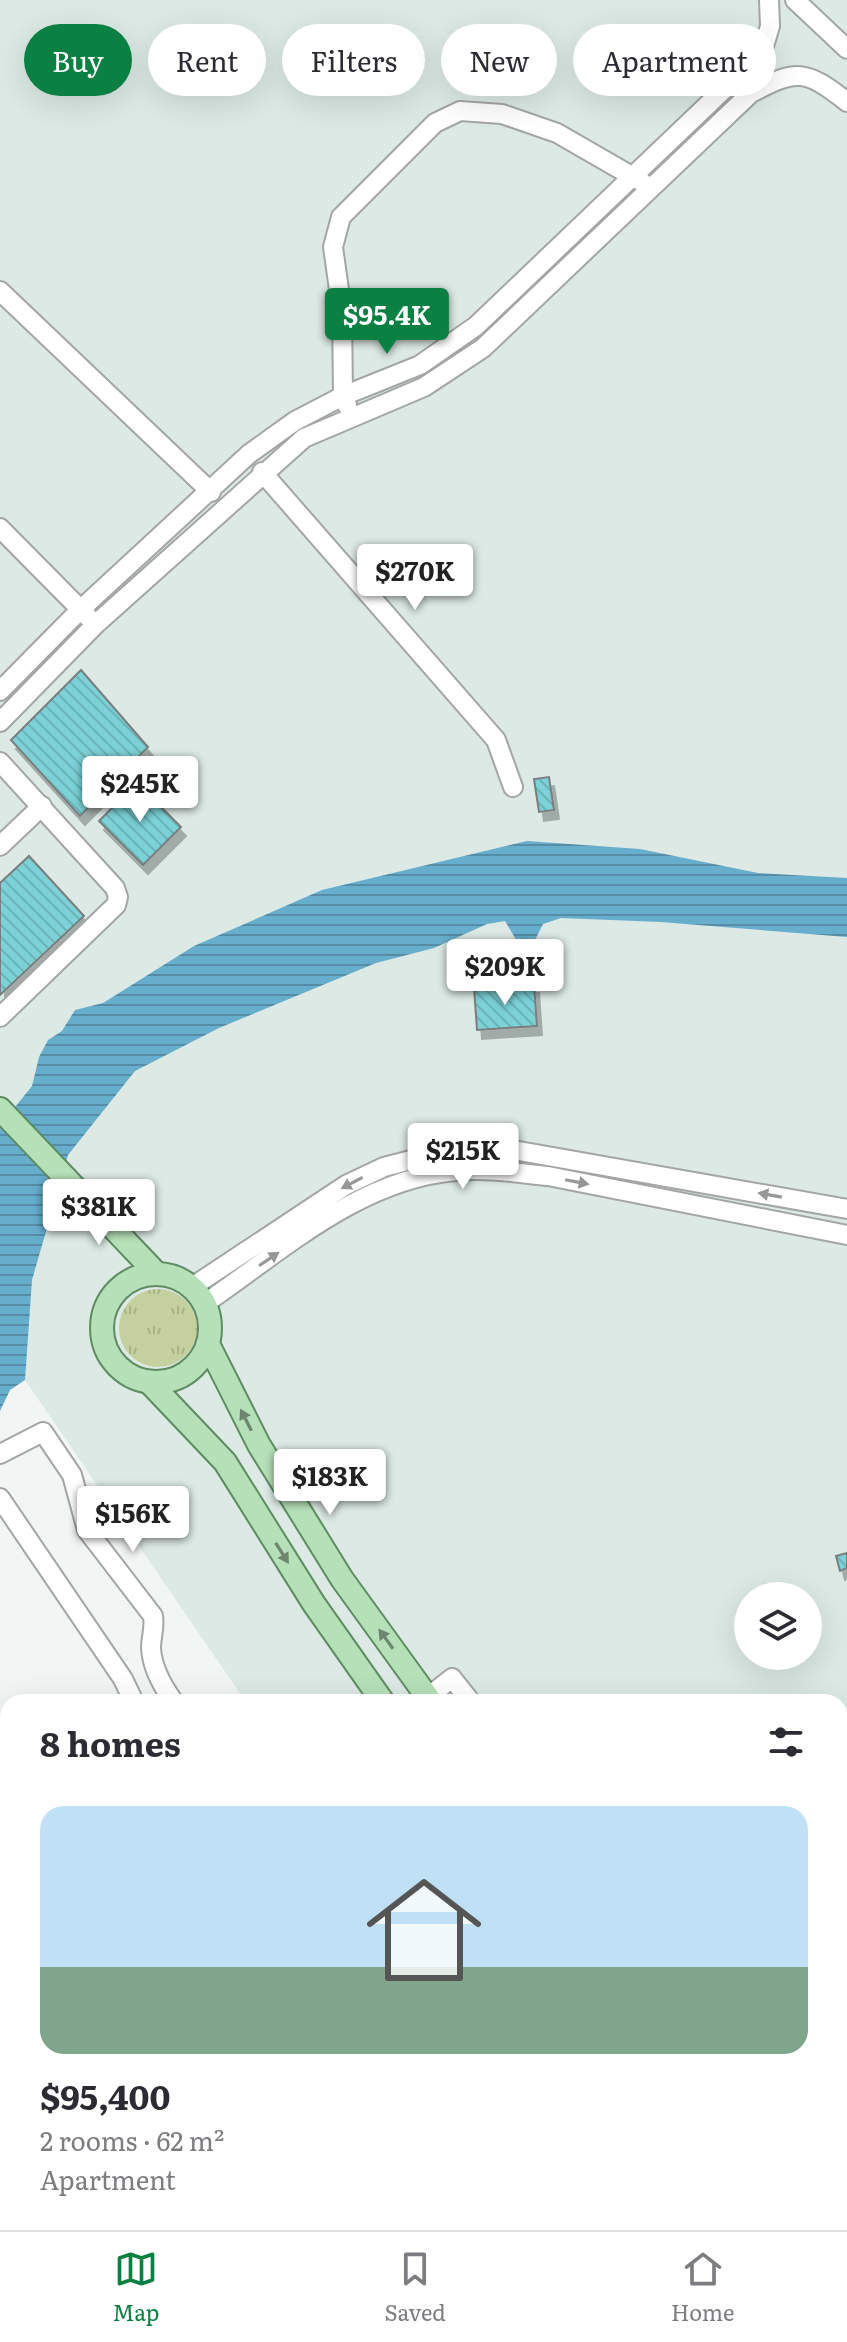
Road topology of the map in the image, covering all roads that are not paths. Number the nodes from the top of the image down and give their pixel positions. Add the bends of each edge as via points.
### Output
1 (769, 0) edge
2 (795, 0) edge
3 (847, 49) edge
4 (847, 102) edge
5 (635, 175) junction
6 (649, 189) junction
7 (0, 291) edge
8 (343, 396) junction
9 (351, 416) junction
10 (262, 472) junction
11 (211, 492) junction
12 (0, 528) edge
13 (80, 610) junction
14 (96, 624) junction
15 (38, 669) junction
16 (0, 691) edge
17 (0, 722) edge
18 (0, 762) edge
19 (513, 787) dead end
20 (42, 806) junction
21 (0, 846) edge
22 (0, 1017) edge
23 (3, 1112) edge
24 (847, 1209) edge
25 (847, 1235) edge
26 (157, 1274) junction
27 (198, 1296) junction
28 (208, 1344) junction
29 (149, 1382) junction
30 (0, 1454) edge
31 (0, 1498) edge
32 (163, 1686) junction
33 (131, 1694) edge
34 (150, 1694) edge
35 (168, 1694) edge
36 (377, 1694) edge
37 (426, 1694) edge
38 (436, 1694) edge
39 (465, 1694) edge

1 - 5 street via 770,26 762,53
2 - 3 street
4 - 6 street via 818,79 786,75 751,93
5 - 6 street
5 - 8 street via 476,326 420,365
5 - 8 street via 557,133 502,114 460,111 435,123 341,217 333,247 342,311
6 - 9 street via 483,348 424,387
7 - 11 street
8 - 9 street
8 - 11 street via 249,454
9 - 10 street via 304,438
10 - 14 street
10 - 19 street via 496,740
11 - 13 street
12 - 13 street
13 - 14 street
13 - 15 street
14 - 15 street
15 - 16 street
15 - 17 street
18 - 20 street
20 - 21 street
20 - 22 street via 118,897 116,905
23 - 26 main road
24 -> 27 street via 519,1151 450,1150 384,1167 346,1185
27 -> 25 street via 358,1199 454,1171 548,1176
26 - 27 main road via 179,1279
26 - 29 main road via 131,1281 117,1292 102,1324 111,1359 124,1372
27 - 28 main road via 209,1316
28 - 29 main road via 186,1374 168,1382
37 -> 28 main road via 342,1579 259,1445
29 -> 36 main road via 225,1462
30 - 32 street via 43,1432 72,1475 87,1530 153,1616 151,1648
31 - 33 street
32 - 34 street
32 - 35 street
38 - 39 street via 452,1678

